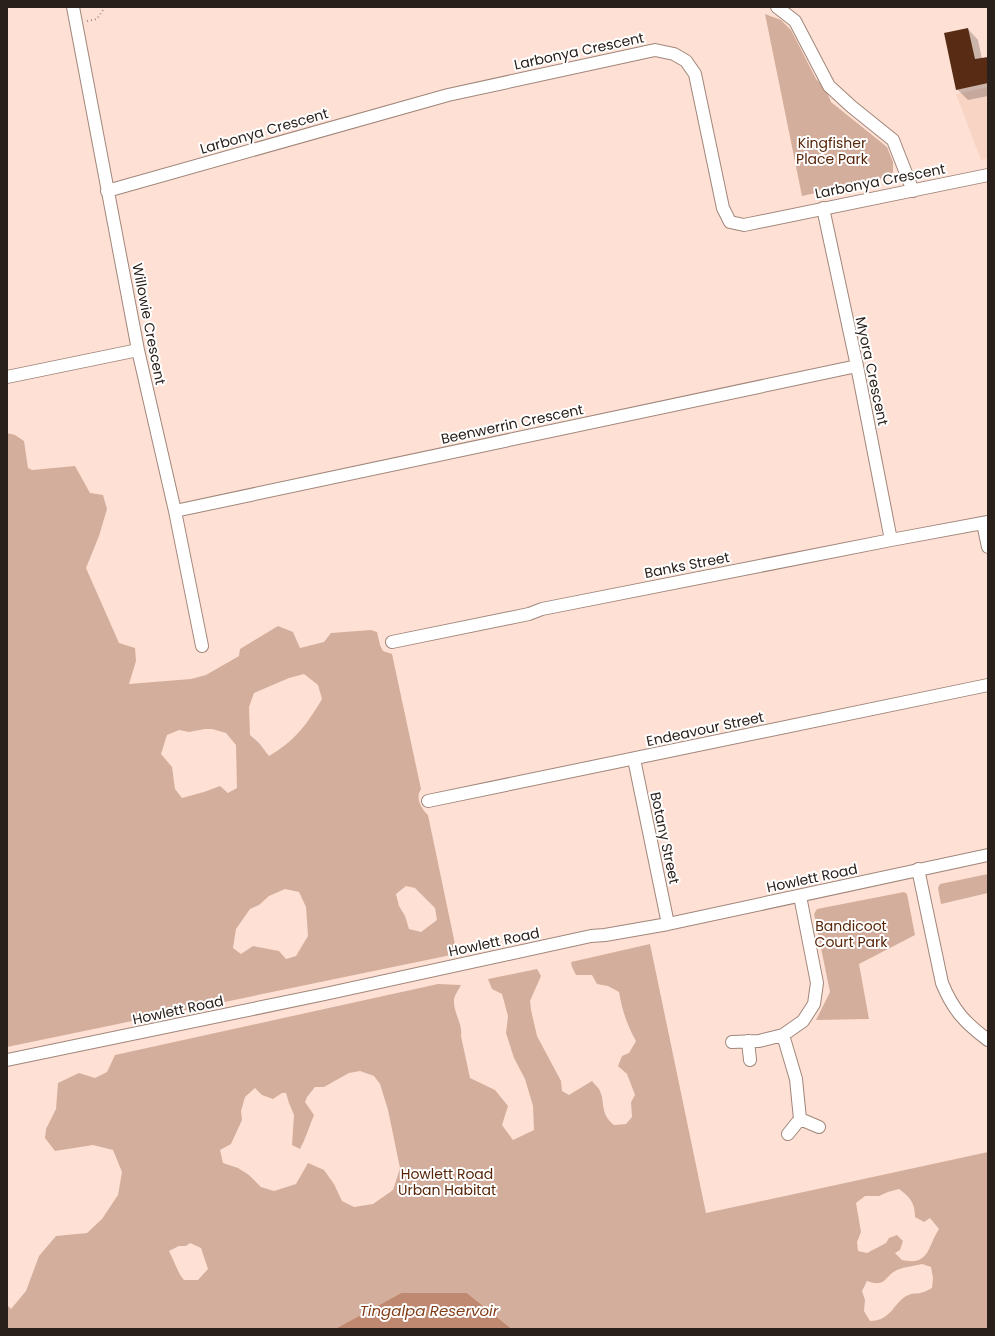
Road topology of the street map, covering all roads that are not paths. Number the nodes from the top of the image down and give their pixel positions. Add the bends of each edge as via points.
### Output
1 (73, 7) edge
2 (777, 7) edge
3 (988, 175) edge
4 (107, 191) junction
5 (913, 191) junction
6 (823, 208) junction
7 (138, 350) junction
8 (857, 366) junction
9 (7, 377) edge
10 (175, 511) junction
11 (985, 522) edge
12 (891, 540) junction
13 (988, 547) edge
14 (392, 642) dead end
15 (202, 646) dead end
16 (988, 685) edge
17 (634, 759) junction
18 (428, 801) dead end
19 (988, 855) edge
20 (918, 870) junction
21 (800, 896) junction
22 (668, 924) junction
23 (783, 1034) junction
24 (988, 1040) edge
25 (748, 1041) junction
26 (732, 1042) dead end
27 (7, 1060) edge
28 (750, 1060) dead end
29 (800, 1119) junction
30 (819, 1127) dead end
31 (788, 1134) dead end

1 - 4 street, Willowie Crescent
2 - 5 street via 795,21 829,86 893,140
3 - 5 street, Larbonya Crescent
4 - 6 street, Larbonya Crescent via 448,95 655,50 674,54 686,61 695,74 723,208 730,222 744,225
4 - 7 street, Willowie Crescent
5 - 6 street, Larbonya Crescent
6 - 8 street, Myora Crescent
7 - 9 street
7 - 10 street, Willowie Crescent
8 - 10 street, Beenwerrin Crescent
8 - 12 street, Myora Crescent
10 - 15 street, Willowie Crescent
11 - 12 street, Banks Street
11 - 13 street
12 - 14 street, Banks Street
16 - 17 street, Endeavour Street
17 - 18 street, Endeavour Street
17 - 22 street, Botany Street
19 - 20 street, Howlett Road
20 - 21 street, Howlett Road
20 - 24 street via 942,983 948,998 971,1028
21 - 22 street, Howlett Road
21 - 23 street via 817,983 814,1004 803,1022
22 - 27 street, Howlett Road via 591,936
23 - 25 street via 759,1041
23 - 29 street via 796,1079
25 - 26 street
25 - 28 street
29 - 30 street
29 - 31 street

